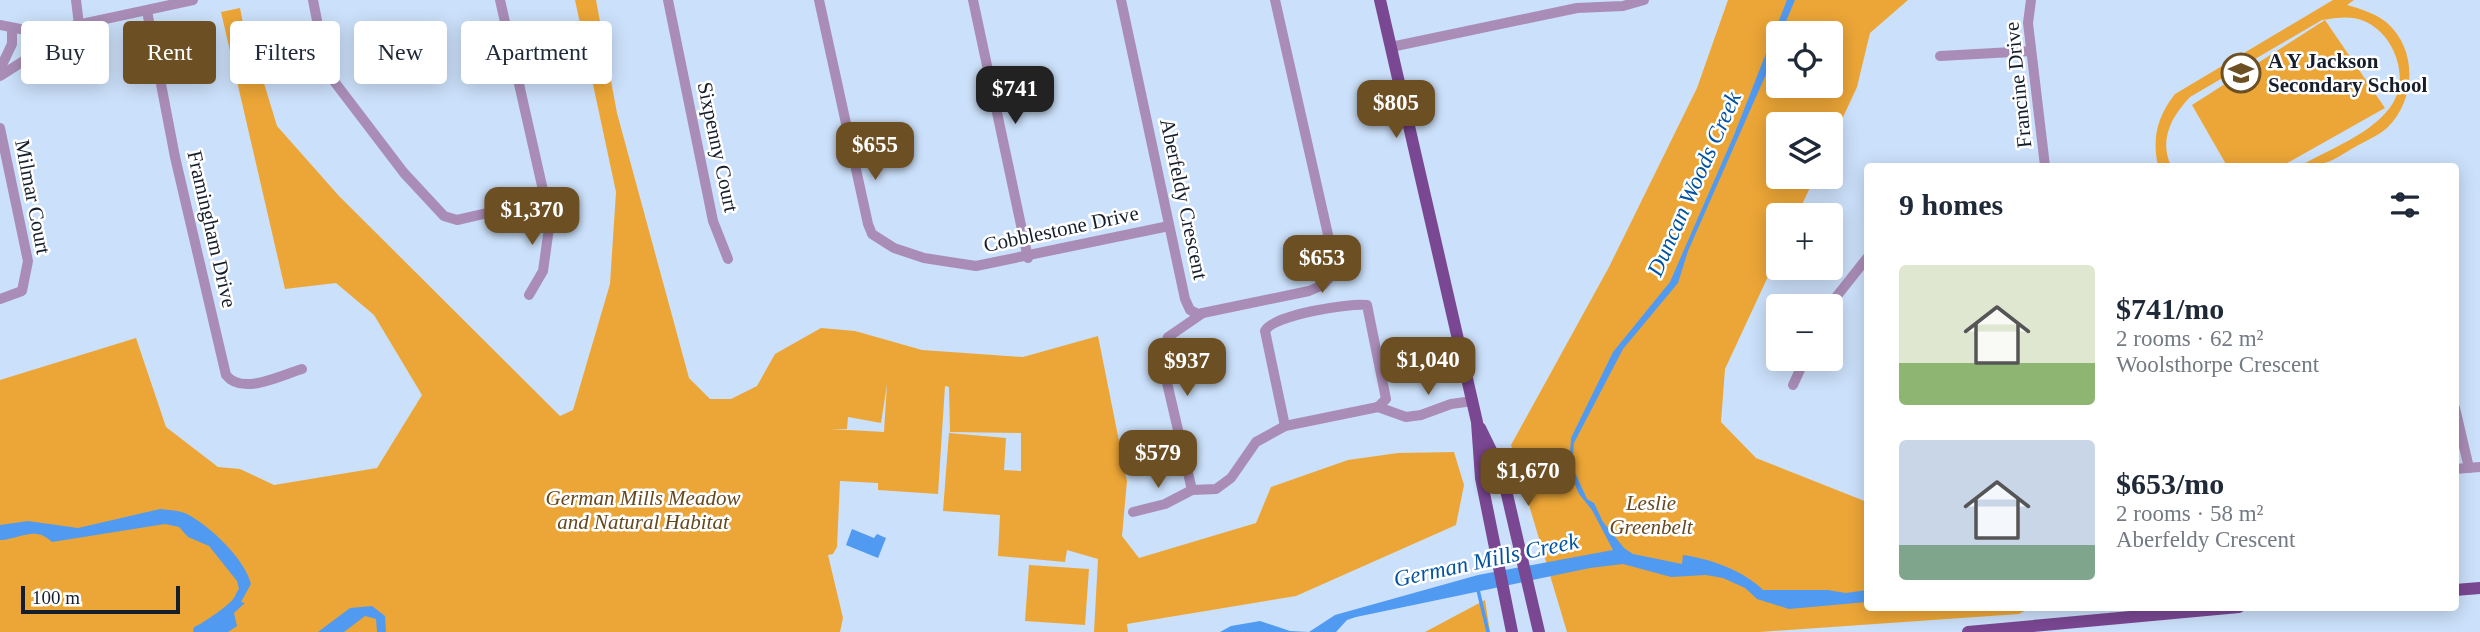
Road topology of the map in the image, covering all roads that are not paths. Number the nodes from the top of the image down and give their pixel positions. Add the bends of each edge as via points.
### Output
1 (76, 0) edge
2 (193, 0) edge
3 (313, 0) edge
4 (500, 0) edge
5 (668, 0) edge
6 (819, 0) edge
7 (973, 0) edge
8 (1121, 0) edge
9 (1275, 0) edge
10 (1644, 0) edge
11 (2031, 0) edge
12 (1382, 3) edge
13 (147, 11) junction
14 (79, 21) edge
15 (98, 21) edge
16 (0, 25) edge
17 (12, 29) junction
18 (21, 30) edge
19 (1391, 47) junction
20 (2031, 51) junction
21 (1940, 55) dead end
22 (21, 62) edge
23 (0, 69) edge
24 (0, 76) edge
25 (0, 128) edge
26 (2045, 163) edge
27 (545, 200) junction
28 (1169, 226) junction
29 (1028, 258) junction
30 (728, 259) dead end
31 (1864, 262) edge
32 (1838, 294) edge
33 (529, 295) dead end
34 (0, 299) edge
35 (1203, 313) junction
36 (302, 369) dead end
37 (1799, 371) edge
38 (1793, 385) dead end
39 (1473, 401) junction
40 (1378, 407) junction
41 (2459, 420) edge
42 (1477, 422) junction
43 (1285, 426) junction
44 (2474, 467) edge
45 (1192, 490) junction
46 (1133, 512) dead end
47 (2480, 588) edge
48 (2459, 590) edge
49 (2170, 611) edge
50 (1538, 626) edge
51 (1973, 631) edge
52 (1512, 632) edge
53 (1545, 632) edge

1 - 14 street
2 - 13 street
3 - 27 street via 327,72 443,216 457,220
4 - 27 street
5 - 30 street, Sixpenny Court via 713,221
6 - 29 street, Cobblestone Drive via 872,234 894,248 960,265
7 - 29 street
8 - 28 street, Aberfeldy Crescent
9 - 35 street via 1336,270 1323,285 1309,291
10 - 19 street via 1577,8
11 - 20 street, Francine Drive
12 - 19 main road
13 - 15 street
13 - 36 street, Framingham Drive via 226,375 242,385
16 - 17 street
17 - 18 street
17 - 23 street via 12,44
19 - 39 main road
20 - 21 street
20 - 26 street, Francine Drive
22 - 24 street
25 - 34 street, Milmar Court via 28,261 22,291
27 - 33 street via 549,240 543,271
28 - 29 street, Cobblestone Drive
28 - 35 street, Aberfeldy Crescent via 1185,299 1190,310
31 - 32 street
35 - 45 street via 1168,337 1161,357
37 - 38 street
39 - 40 street via 1406,417
39 - 42 main road
40 - 43 street
40 - 43 street via 1386,399 1367,305 1297,315 1277,320 1265,331
41 - 44 street
42 - 50 main road via 1503,473
42 - 52 main road via 1481,478
43 - 45 street via 1256,442 1231,478 1216,489
45 - 46 street via 1164,505
47 - 48 main road
49 - 51 main road
50 - 53 main road

